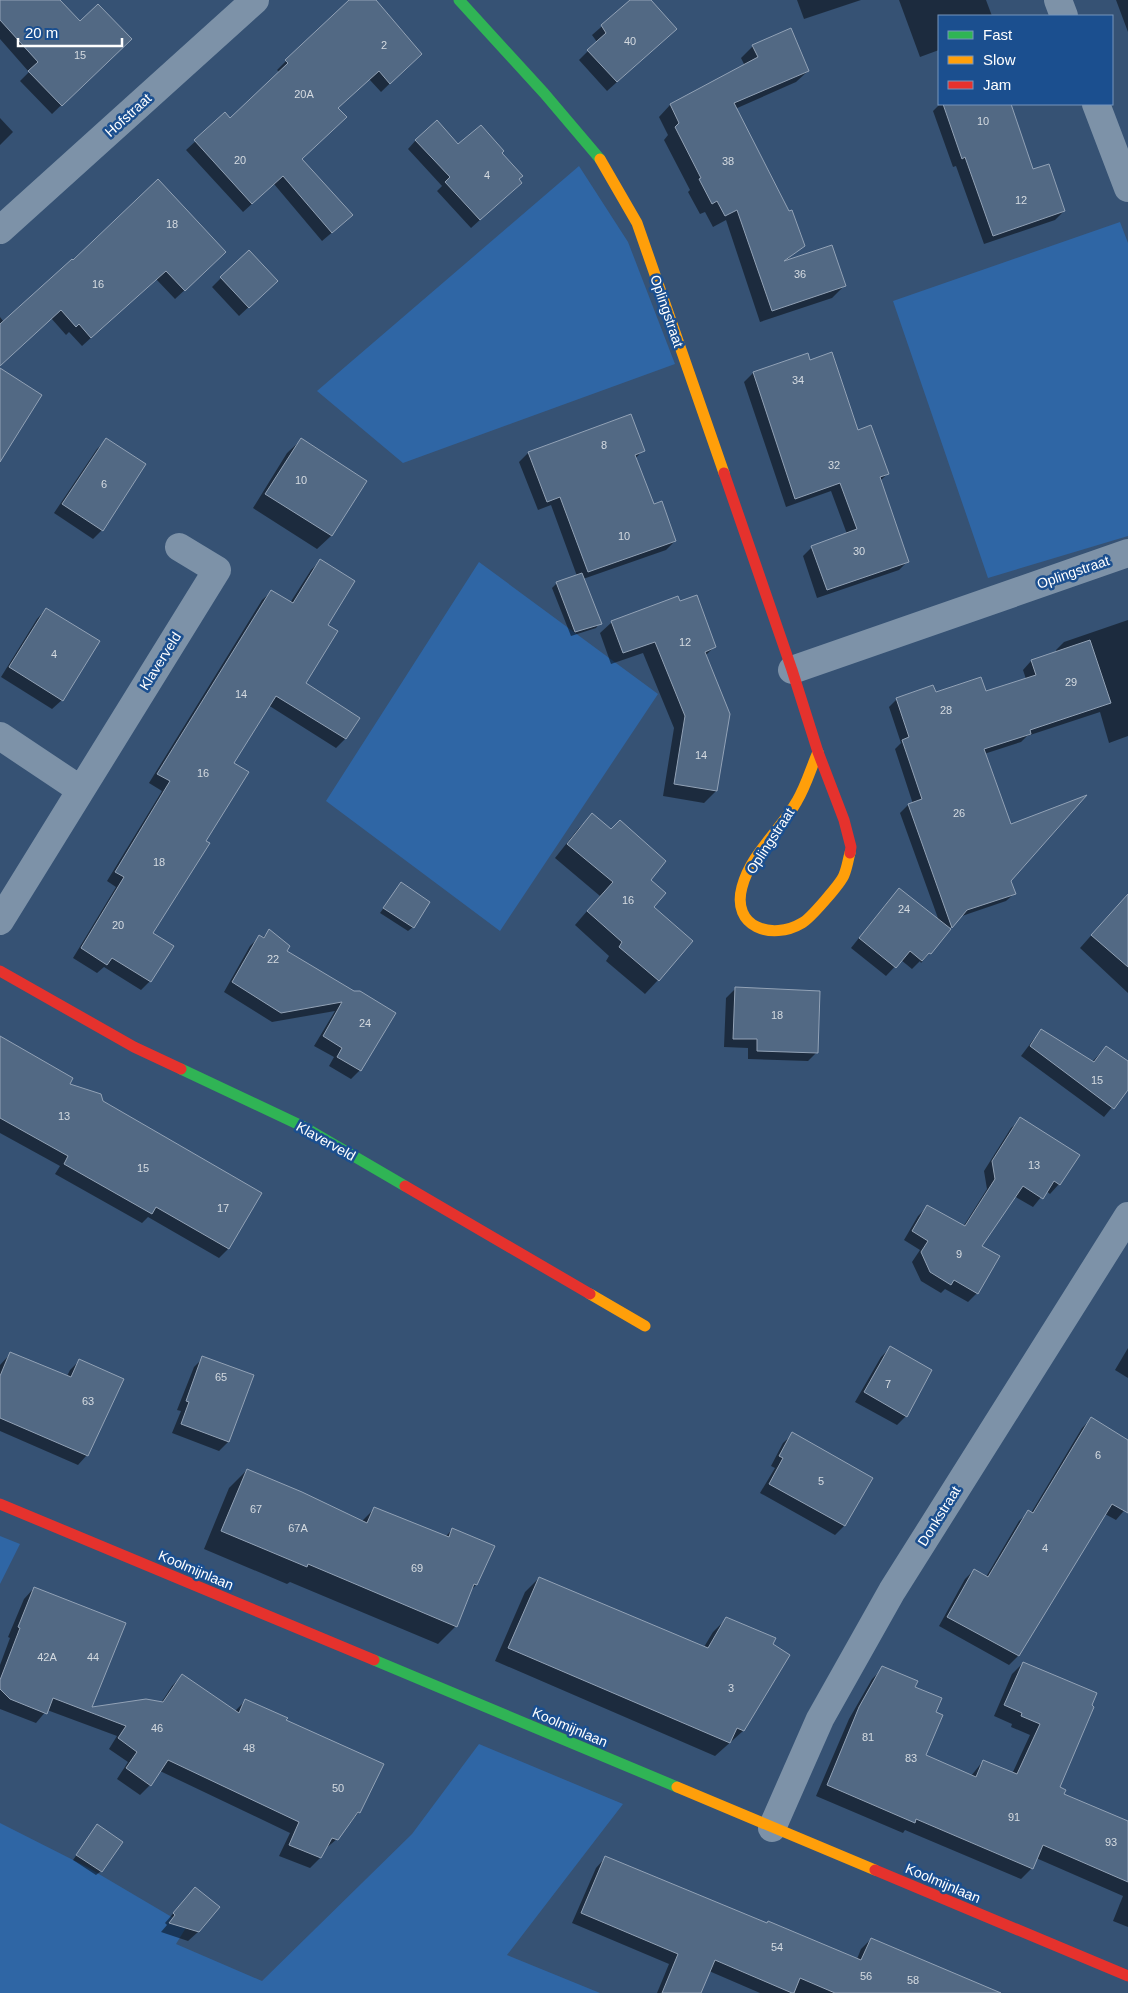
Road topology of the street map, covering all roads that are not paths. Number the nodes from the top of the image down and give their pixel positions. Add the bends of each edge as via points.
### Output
1 (255, 0) edge
2 (458, 0) edge
3 (1058, 0) edge
4 (1064, 15) edge
5 (1096, 105) edge
6 (1128, 188) edge
7 (0, 230) edge
8 (180, 547) dead end
9 (1128, 553) edge
10 (792, 670) junction
11 (0, 736) edge
12 (818, 752) junction
13 (81, 790) junction
14 (0, 921) edge
15 (0, 971) edge
16 (1128, 1216) edge
17 (645, 1326) dead end
18 (0, 1504) edge
19 (772, 1828) junction
20 (1128, 1976) edge

1 - 7 street, Hofstraat
2 - 10 street, Oplingstraat via 603,163 636,223
3 - 4 street
5 - 6 street
8 - 13 street, Klaverveld via 217,570
9 - 10 street, Oplingstraat
10 - 12 street, Oplingstraat
11 - 13 street
12 - 12 street, Oplingstraat via 851,847 844,876 803,922 780,932 761,929 749,922 740,907 742,887 753,862 797,801
13 - 14 street, Klaverveld
15 - 17 street, Klaverveld via 134,1047 304,1128
16 - 19 street, Donkstraat via 892,1591 820,1719
18 - 19 street, Koolmijnlaan
19 - 20 street, Koolmijnlaan

